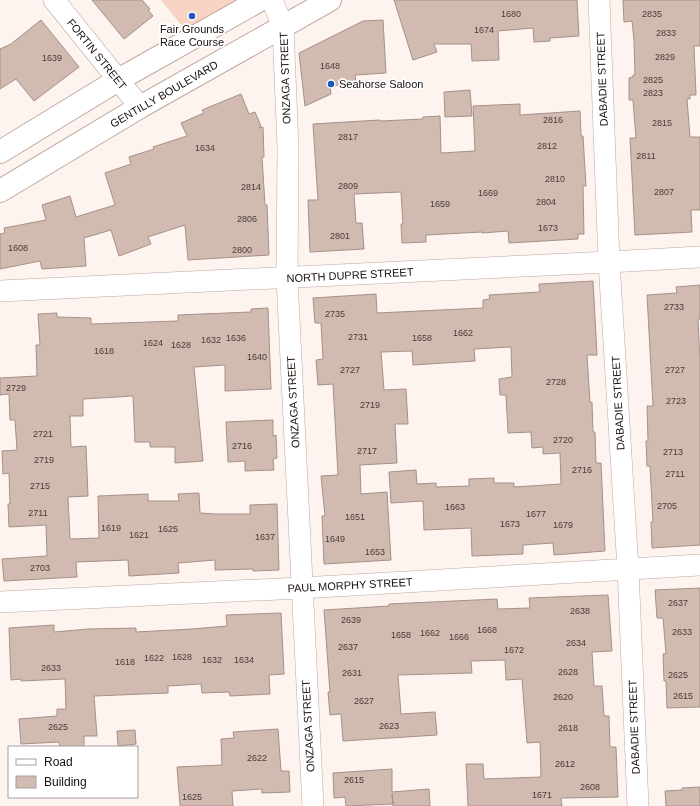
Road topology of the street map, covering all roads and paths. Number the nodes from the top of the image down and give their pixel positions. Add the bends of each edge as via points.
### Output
1 (54, 0) edge
2 (260, 0) edge
3 (272, 0) edge
4 (330, 0) edge
5 (599, 0) edge
6 (283, 27) junction
7 (118, 80) junction
8 (140, 107) junction
9 (0, 152) edge
10 (0, 191) edge
11 (700, 256) edge
12 (609, 262) junction
13 (287, 278) junction
14 (0, 291) edge
15 (700, 565) edge
16 (628, 569) junction
17 (301, 588) junction
18 (0, 602) edge
19 (313, 806) edge
20 (638, 806) edge

1 - 7 street, FORTIN STREET
2 - 7 main road
3 - 6 street, ONZAGA STREET
4 - 6 main road, GENTILLY BOULEVARD
5 - 12 street, DABADIE STREET
6 - 8 main road, GENTILLY BOULEVARD
6 - 13 street, ONZAGA STREET via 288,148
7 - 8 street, FORTIN STREET
7 - 9 main road
8 - 10 main road, GENTILLY BOULEVARD
11 - 12 street, NORTH DUPRE STREET
12 - 13 street, NORTH DUPRE STREET
12 - 16 street, DABADIE STREET
13 - 14 street, NORTH DUPRE STREET
13 - 17 street, ONZAGA STREET
15 - 16 street, PAUL MORPHY STREET
16 - 17 street, PAUL MORPHY STREET
16 - 20 street, DABADIE STREET
17 - 18 street, PAUL MORPHY STREET
17 - 19 street, ONZAGA STREET

